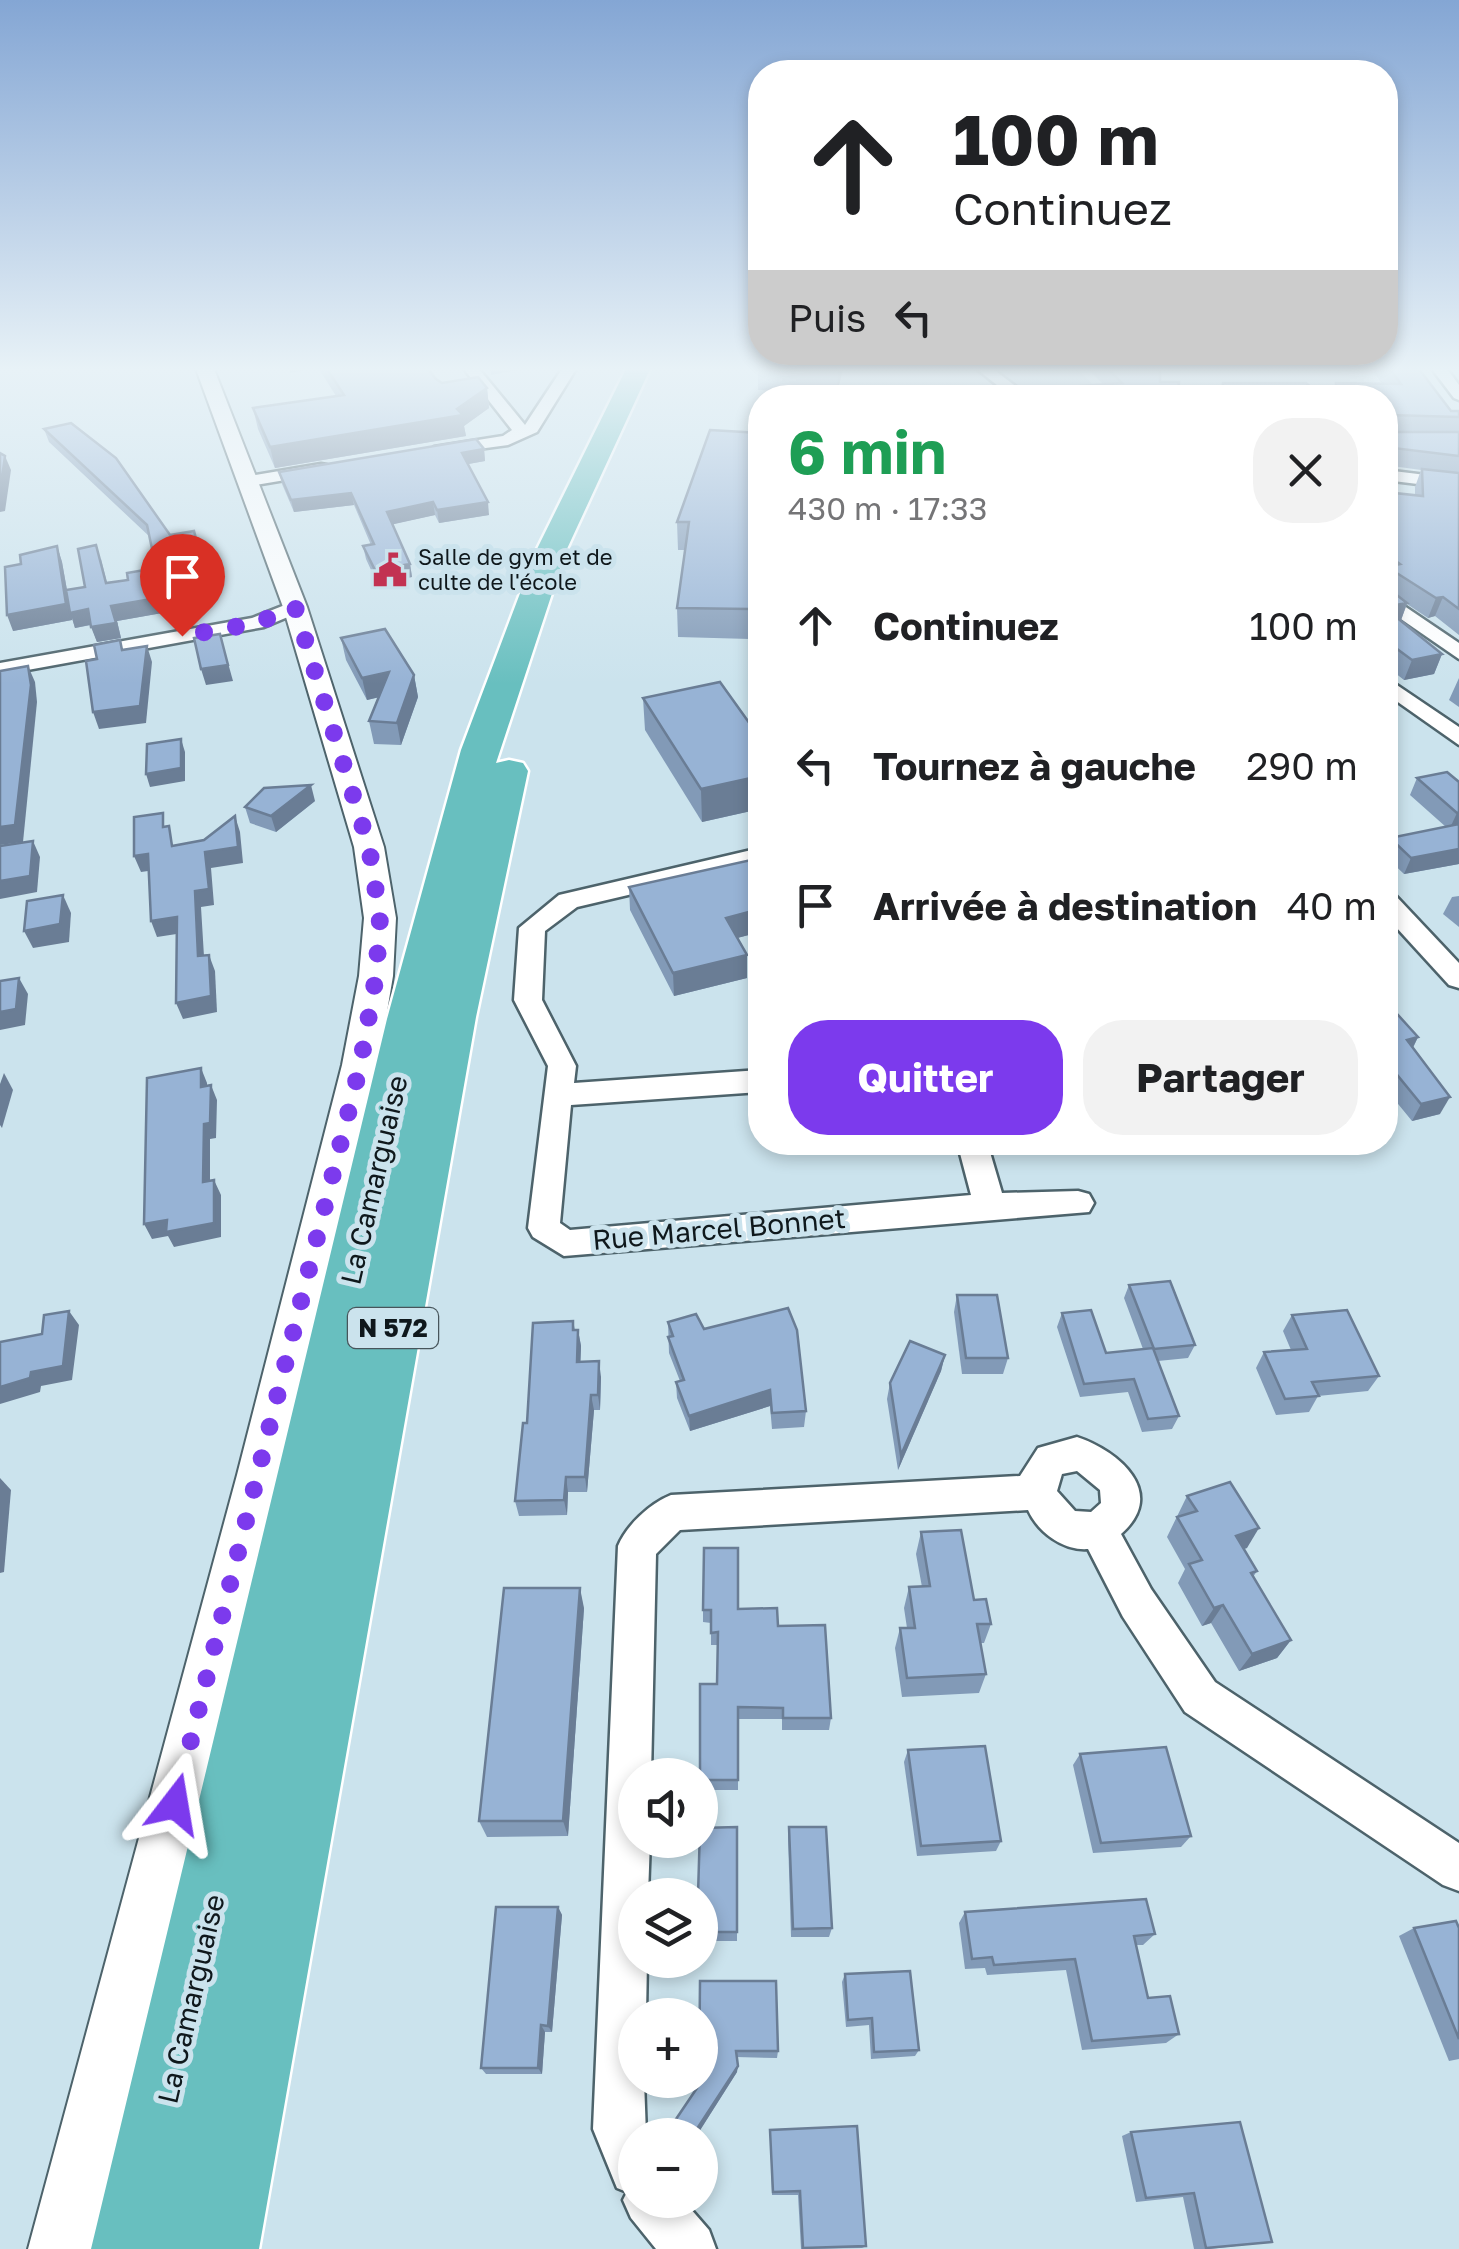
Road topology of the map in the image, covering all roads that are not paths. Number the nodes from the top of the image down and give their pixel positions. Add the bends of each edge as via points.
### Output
1 (248, 474) edge
2 (290, 474) edge
3 (587, 474) edge
4 (616, 474) edge
5 (1398, 477) edge
6 (250, 480) junction
7 (1459, 484) edge
8 (295, 607) junction
9 (1398, 608) edge
10 (1459, 654) edge
11 (0, 669) edge
12 (1398, 692) edge
13 (1410, 701) junction
14 (1398, 704) edge
15 (1459, 738) edge
16 (748, 859) edge
17 (1398, 914) edge
18 (1459, 979) edge
19 (748, 1082) edge
20 (558, 1095) junction
21 (976, 1155) edge
22 (1078, 1203) dead end
23 (990, 1206) junction
24 (1038, 1492) junction
25 (1098, 1529) junction
26 (1459, 1869) edge
27 (618, 2118) edge
28 (664, 2218) edge
29 (62, 2249) edge
30 (135, 2249) edge
31 (215, 2249) edge
32 (690, 2249) edge

1 - 6 street
2 - 6 street
3 - 30 highway, La Camarguaise / N 572 via 534,595 486,732 410,1019
4 - 31 highway, La Camarguaise / N 572 via 555,615 513,753 452,1018
5 - 7 street
6 - 8 street
8 - 11 street via 257,623
8 - 29 street via 369,847 380,918 376,976 360,1066
9 - 10 street
12 - 13 street
13 - 14 street
13 - 15 street
16 - 20 street via 568,901 532,928 528,1000 562,1066
17 - 18 street
19 - 20 street
20 - 23 street, Rue Marcel Bonnet via 542,1215 544,1228 564,1242
21 - 23 street
22 - 23 street
24 - 25 street via 1060,1524
24 - 25 street via 1038,1478 1052,1459 1078,1454 1104,1465 1122,1501 1112,1522
24 - 27 street via 671,1513 637,1546
25 - 26 street via 1200,1698
28 - 32 street

